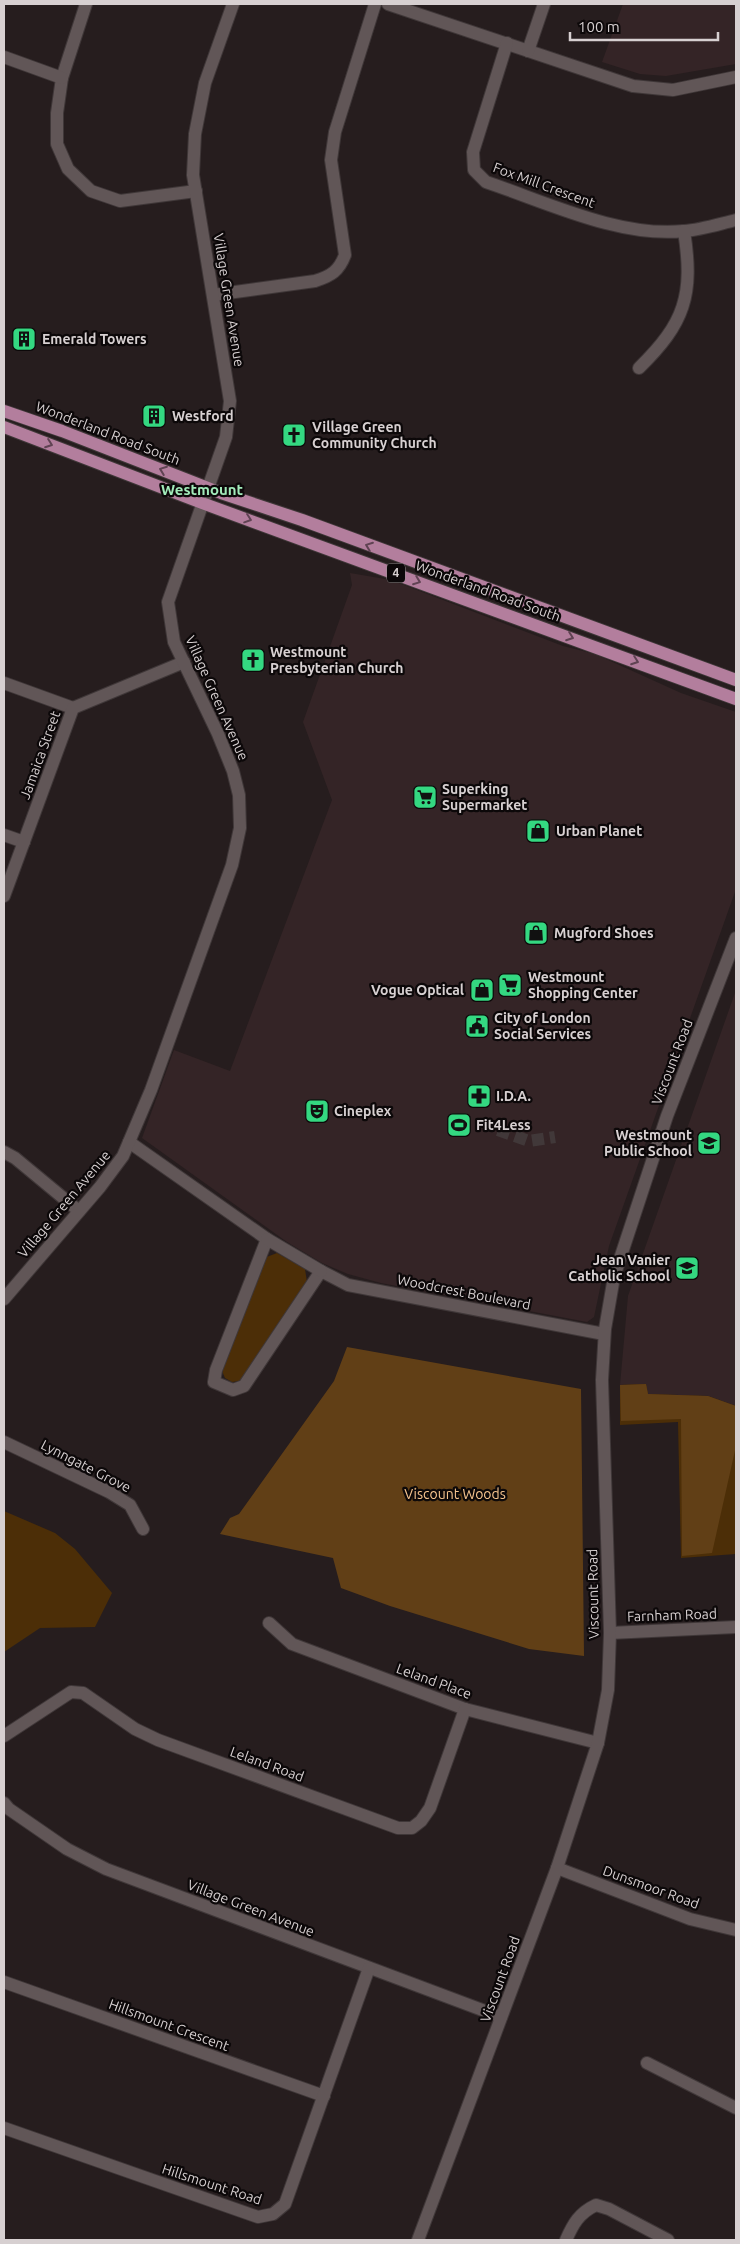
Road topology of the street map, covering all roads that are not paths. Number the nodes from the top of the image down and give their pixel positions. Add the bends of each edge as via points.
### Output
1 (86, 4) edge
2 (233, 4) edge
3 (375, 4) edge
4 (388, 4) edge
5 (544, 4) edge
6 (506, 44) junction
7 (528, 51) junction
8 (4, 57) edge
9 (736, 77) edge
10 (62, 78) junction
11 (196, 191) junction
12 (736, 220) edge
13 (684, 231) junction
14 (213, 295) junction
15 (639, 368) dead end
16 (4, 411) edge
17 (4, 427) edge
18 (208, 487) junction
19 (202, 503) junction
20 (184, 662) junction
21 (736, 680) edge
22 (4, 683) edge
23 (736, 699) edge
24 (73, 708) junction
25 (4, 836) edge
26 (24, 842) junction
27 (4, 896) edge
28 (736, 938) edge
29 (129, 1142) junction
30 (4, 1152) edge
31 (79, 1211) junction
32 (267, 1239) junction
33 (321, 1271) junction
34 (4, 1299) edge
35 (604, 1334) junction
36 (4, 1442) edge
37 (143, 1529) dead end
38 (270, 1623) dead end
39 (736, 1627) edge
40 (610, 1633) junction
41 (465, 1708) junction
42 (4, 1736) edge
43 (598, 1743) junction
44 (5, 1809) edge
45 (557, 1868) junction
46 (736, 1930) edge
47 (369, 1968) junction
48 (4, 1982) edge
49 (501, 2018) junction
50 (647, 2063) dead end
51 (324, 2096) junction
52 (736, 2108) edge
53 (4, 2128) edge
54 (418, 2240) edge
55 (566, 2240) edge
56 (668, 2240) edge

1 - 10 street
2 - 11 street, Village Green Avenue via 205,83 198,117 193,175
3 - 14 street via 335,132 331,160 345,255 341,267 330,276 315,281
4 - 6 street
5 - 7 street
6 - 7 street
6 - 13 street, Fox Mill Crescent via 473,152 474,170 486,182 614,226 644,231
7 - 9 street via 632,86 673,90
8 - 10 street
10 - 11 street via 57,144 68,169 91,191 120,200
11 - 14 street, Village Green Avenue
12 - 13 street, Fox Mill Crescent
13 - 15 street via 690,263 687,295 673,328
14 - 18 street, Village Green Avenue via 230,402 226,437
18 -> 16 main road, Wonderland Road South / 4
17 -> 19 main road, Wonderland Road South / 4
18 - 19 street, Village Green Avenue
21 -> 18 main road, Wonderland Road South / 4
19 - 20 street, Village Green Avenue via 168,602 174,642
19 -> 23 main road, Wonderland Road South / 4
20 - 24 street, Jamaica Street
20 - 29 street, Village Green Avenue via 233,771 239,795 240,828 232,865
22 - 24 street
24 - 26 street, Jamaica Street
25 - 26 street
26 - 27 street, Jamaica Street
28 - 35 street, Viscount Road via 667,1116 636,1207 614,1276
29 - 31 street, Village Green Avenue via 123,1156
29 - 32 street, Woodcrest Boulevard
30 - 31 street
31 - 34 street, Village Green Avenue
32 - 33 street, Woodcrest Boulevard
32 - 33 street via 214,1382 233,1390 244,1386
33 - 35 street, Woodcrest Boulevard via 348,1285
35 - 40 street, Viscount Road via 602,1380
36 - 37 street, Lynngate Grove via 116,1496 130,1505
38 - 41 street, Leland Place via 292,1644
39 - 40 street, Farnham Road
40 - 43 street, Viscount Road via 608,1690
41 - 42 street, Leland Road via 430,1808 412,1828 398,1828 158,1740 135,1729 83,1693 71,1692 58,1699
41 - 43 street, Leland Place
43 - 45 street, Viscount Road
44 - 47 street, Village Green Avenue via 67,1849 106,1869
45 - 46 street, Dunsmoor Road via 690,1918
45 - 49 street, Viscount Road
47 - 49 street, Village Green Avenue
47 - 51 street, Hillsmount Road
48 - 51 street, Hillsmount Crescent
49 - 54 street, Viscount Road
50 - 52 street
51 - 53 street, Hillsmount Road via 285,2204 273,2214 258,2217
55 - 56 street via 584,2210 596,2205

